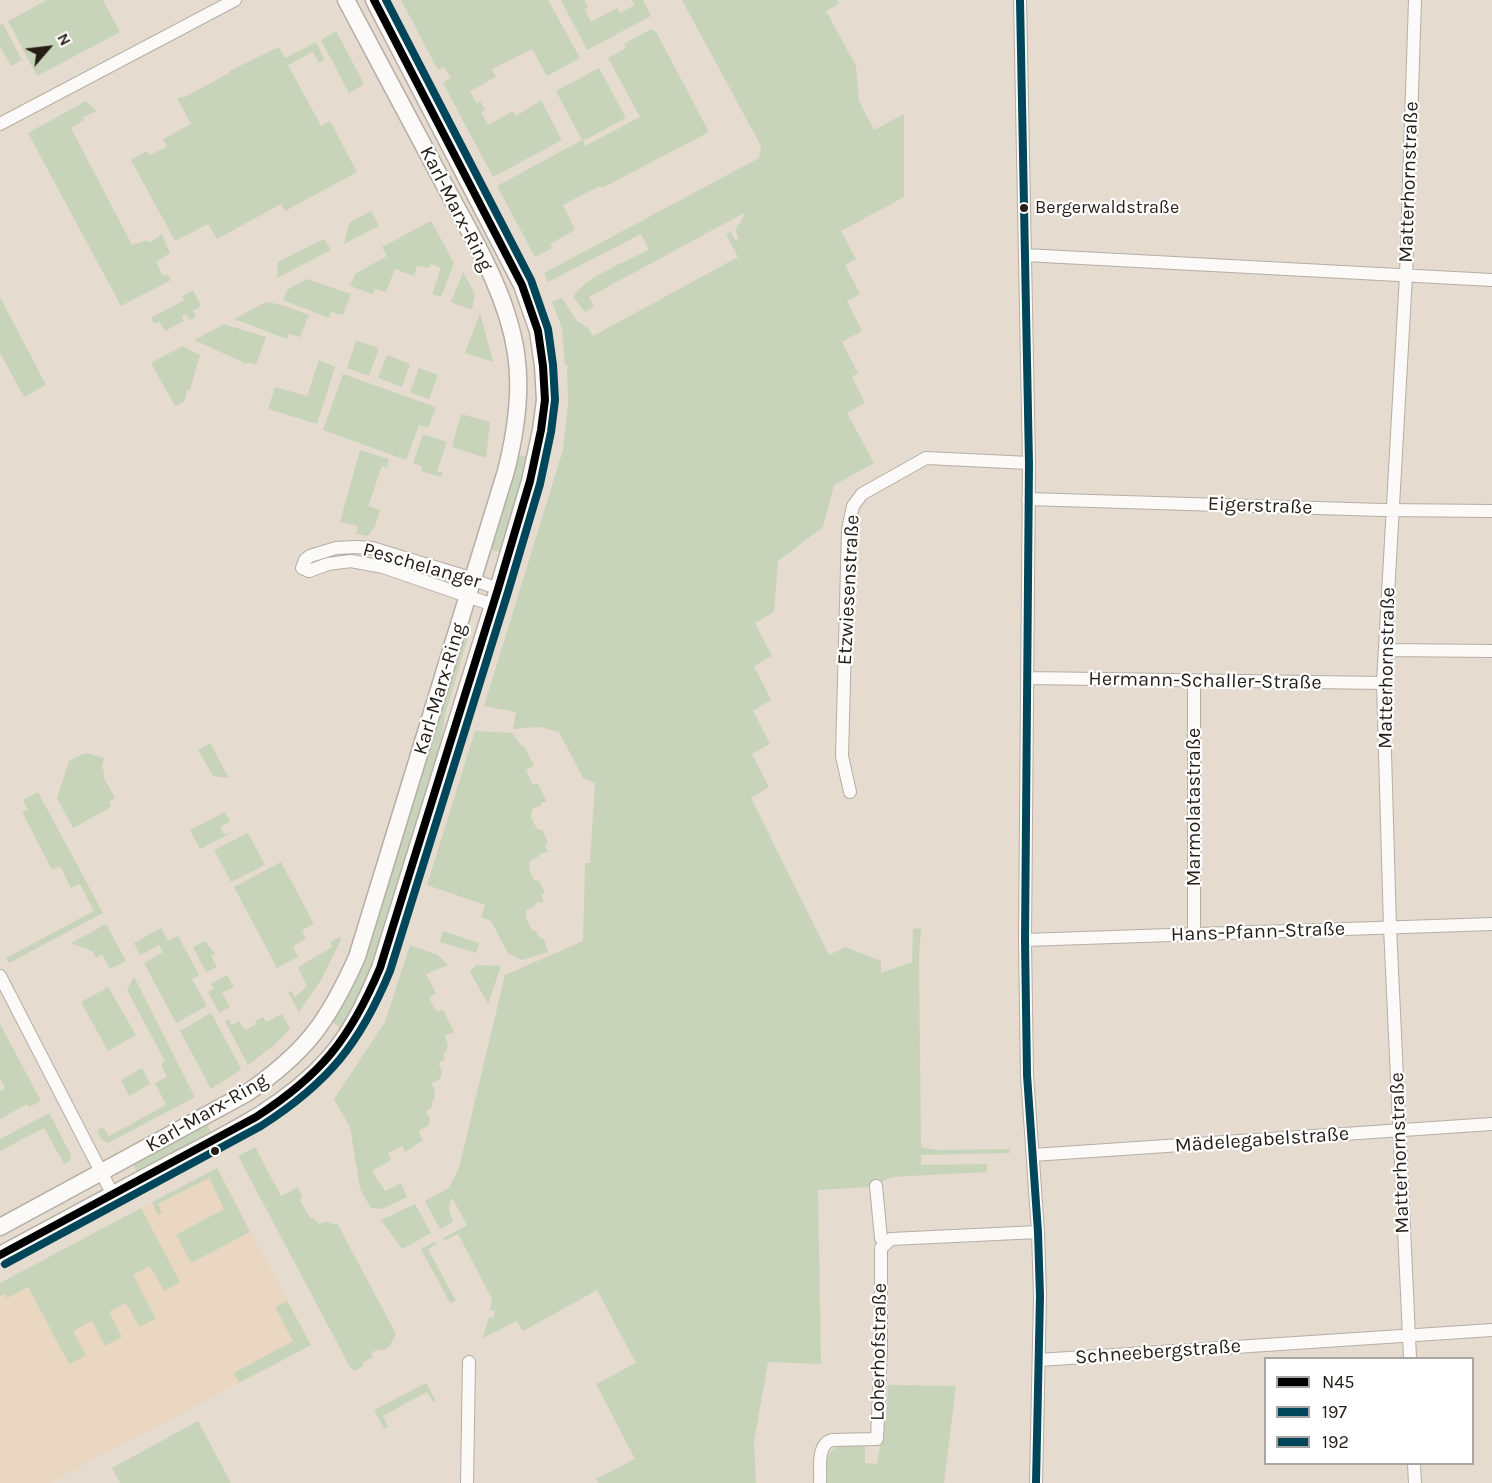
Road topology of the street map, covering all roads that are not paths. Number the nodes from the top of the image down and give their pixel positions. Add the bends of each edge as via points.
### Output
1 (235, 0) edge
2 (346, 0) edge
3 (374, 0) edge
4 (1020, 0) edge
5 (1415, 0) edge
6 (0, 124) edge
7 (1025, 255) junction
8 (1406, 274) junction
9 (1492, 280) edge
10 (1029, 463) junction
11 (1028, 499) junction
12 (1392, 510) junction
13 (1492, 511) edge
14 (474, 579) junction
15 (469, 596) junction
16 (496, 597) junction
17 (1385, 650) junction
18 (1492, 651) edge
19 (1027, 678) junction
20 (1194, 681) junction
21 (1383, 683) junction
22 (850, 792) dead end
23 (1492, 924) edge
24 (1390, 927) junction
25 (1194, 934) junction
26 (1025, 940) junction
27 (0, 976) edge
28 (1492, 1124) edge
29 (1400, 1131) junction
30 (1033, 1155) junction
31 (102, 1173) junction
32 (876, 1186) dead end
33 (113, 1195) junction
34 (0, 1227) edge
35 (1038, 1232) junction
36 (885, 1244) junction
37 (0, 1255) edge
38 (1492, 1330) edge
39 (1409, 1336) junction
40 (1410, 1357) edge
41 (1039, 1360) junction
42 (469, 1362) dead end
43 (1414, 1465) edge
44 (467, 1483) edge
45 (820, 1483) edge
46 (1036, 1483) edge
47 (1415, 1483) edge

1 - 6 street
2 - 14 main road, Karl-Marx-Ring via 480,253 499,292 512,334 519,386 515,429
3 - 16 main road, Karl-Marx-Ring via 519,277 538,331 545,400 542,430
4 - 7 street
5 - 8 street, Matterhornstraße
7 - 8 street
7 - 10 street
8 - 9 street
8 - 12 street, Matterhornstraße
10 - 11 street
10 - 22 street, Etzwiesenstraße via 926,458 862,494 853,506 848,530 842,756
11 - 12 street, Eigerstraße
11 - 19 street
12 - 13 street, Eigerstraße
12 - 17 street, Matterhornstraße
14 - 15 main road, Karl-Marx-Ring
14 - 15 street, Peschelanger via 372,548 336,548 310,556 302,568 309,571 351,561 383,567
14 - 16 street, Peschelanger
15 - 16 street, Peschelanger
15 - 31 main road, Karl-Marx-Ring via 357,957 328,1016 299,1052 247,1093
16 - 33 main road, Karl-Marx-Ring via 383,958 349,1032 315,1073 280,1102
17 - 18 street
17 - 21 street, Matterhornstraße
19 - 20 street, Hermann-Schaller-Straße
19 - 26 street
20 - 21 street, Hermann-Schaller-Straße
20 - 25 street, Marmolatastraße
21 - 24 street, Matterhornstraße
23 - 24 street, Hans-Pfann-Straße
24 - 25 street, Hans-Pfann-Straße
24 - 29 street, Matterhornstraße
25 - 26 street, Hans-Pfann-Straße
26 - 30 street via 1027,1075
27 - 31 street
28 - 29 street, Mädelegabelstraße
29 - 30 street, Mädelegabelstraße
29 - 39 street, Matterhornstraße
30 - 35 street
31 - 33 street
31 - 34 main road, Karl-Marx-Ring
32 - 36 street, Loherhofstraße via 881,1238
33 - 37 main road, Karl-Marx-Ring
35 - 36 street via 891,1239
35 - 41 street
36 - 45 street, Loherhofstraße via 881,1248 877,1439 825,1442 821,1448
38 - 39 street, Schneebergstraße
39 - 40 street, Matterhornstraße
39 - 41 street, Schneebergstraße
41 - 46 street
42 - 44 street
43 - 47 street

